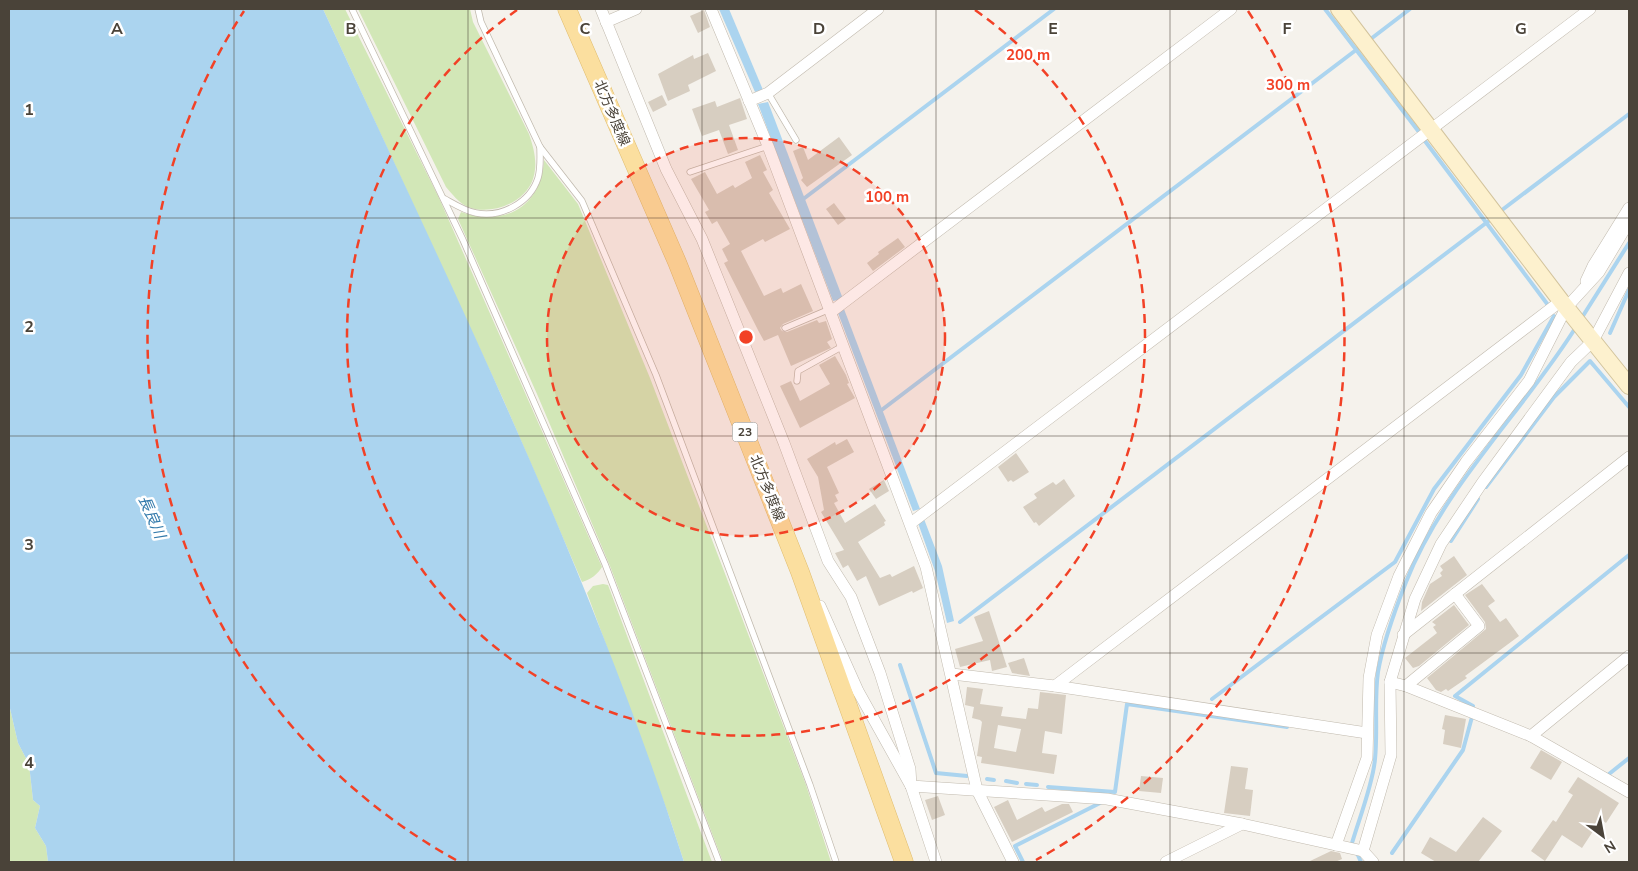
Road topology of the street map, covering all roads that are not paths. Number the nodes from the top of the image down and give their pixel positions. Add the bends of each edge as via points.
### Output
1 (352, 9) edge
2 (478, 9) edge
3 (600, 9) edge
4 (636, 9) edge
5 (711, 9) edge
6 (878, 9) edge
7 (1231, 9) edge
8 (1339, 9) edge
9 (1590, 9) edge
10 (566, 11) edge
11 (606, 22) junction
12 (768, 92) junction
13 (749, 101) junction
14 (1431, 129) junction
15 (796, 140) dead end
16 (768, 146) junction
17 (540, 147) junction
18 (690, 172) dead end
19 (444, 199) junction
20 (1629, 208) edge
21 (1629, 222) edge
22 (1629, 273) edge
23 (1582, 290) junction
24 (1565, 307) junction
25 (830, 311) junction
26 (785, 328) dead end
27 (1592, 339) junction
28 (844, 346) junction
29 (797, 381) dead end
30 (1629, 386) edge
31 (1629, 457) edge
32 (911, 523) junction
33 (800, 572) junction
34 (1455, 594) junction
35 (1404, 635) junction
36 (1629, 656) edge
37 (952, 674) junction
38 (1390, 682) junction
39 (1055, 686) junction
40 (1406, 686) junction
41 (1367, 732) junction
42 (1531, 736) junction
43 (912, 786) junction
44 (977, 790) junction
45 (1629, 792) edge
46 (1242, 824) junction
47 (1341, 846) junction
48 (1372, 859) edge
49 (719, 862) edge
50 (836, 862) edge
51 (904, 862) edge
52 (936, 862) edge
53 (1013, 862) edge
54 (1166, 862) edge

1 - 19 lane
2 - 17 lane via 488,38
3 - 11 street
4 - 11 street
5 - 13 street
6 - 12 street
7 - 25 street
8 - 14 street
9 - 14 street
10 - 33 main road, 北方多度線 / 23 via 677,262
11 - 43 street via 666,170 702,239 828,561 852,597 880,673 910,769
12 - 13 street
12 - 15 lane
13 - 16 street
14 - 24 street
14 - 32 street
16 - 18 lane
16 - 25 street
17 - 19 lane via 538,178 526,197 514,207 492,214 476,213
17 - 50 lane via 582,201 656,375
19 - 49 lane via 605,564
20 - 23 street
21 - 23 street via 1599,272
22 - 27 street
23 - 24 street
24 - 27 street
24 - 39 street
24 - 41 street via 1530,381 1441,499 1399,576 1377,635 1369,678
25 - 26 lane
25 - 28 street
27 - 30 street
27 - 35 street via 1571,362 1441,544 1415,599
28 - 29 lane via 798,371
28 - 32 street
31 - 34 street
32 - 37 street via 926,567
33 - 43 street via 822,610 858,691
33 - 51 main road, 北方多度線 / 23
34 - 35 street
34 - 40 street via 1478,626
35 - 38 street
36 - 42 street
37 - 39 street
37 - 44 street
38 - 40 street
38 - 48 street via 1391,755
39 - 41 street
40 - 42 street
41 - 47 street via 1367,758
42 - 45 street
43 - 44 street
43 - 52 street
44 - 46 street via 1107,799
44 - 53 street
46 - 47 street
46 - 54 street
47 - 48 street

